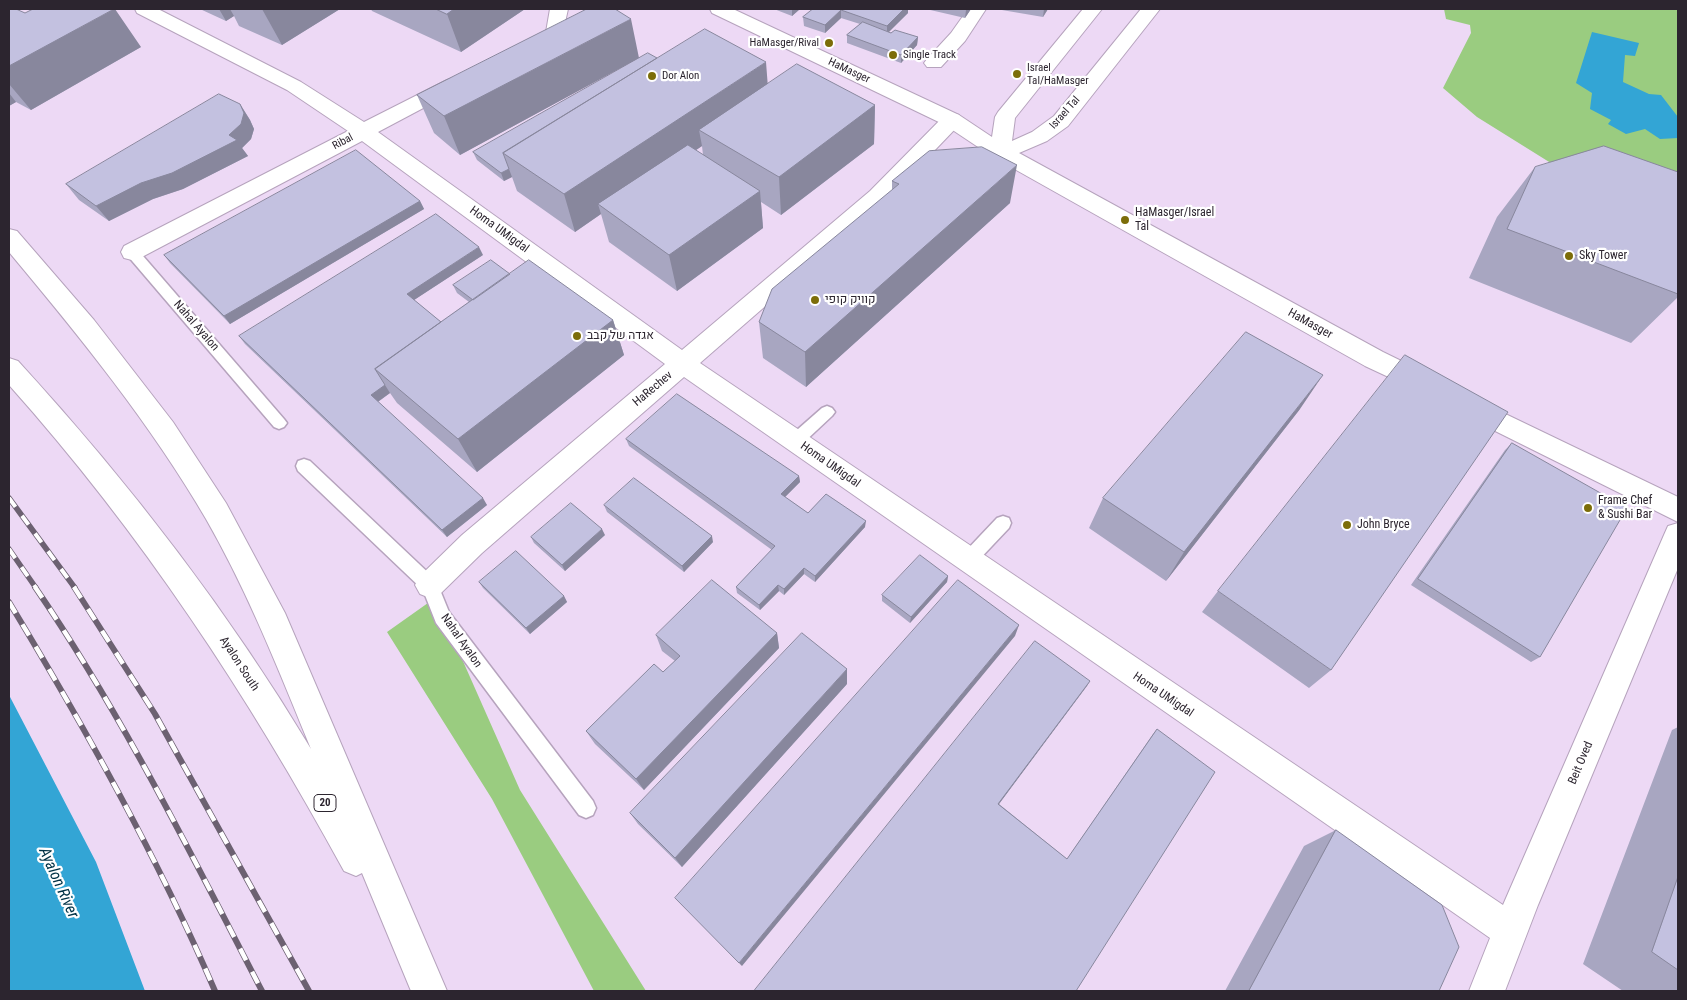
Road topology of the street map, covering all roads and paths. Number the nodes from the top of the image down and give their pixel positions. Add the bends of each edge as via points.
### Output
1 (144, 9) edge
2 (559, 9) edge
3 (718, 9) edge
4 (977, 9) edge
5 (1093, 9) edge
6 (1151, 9) edge
7 (555, 33) edge
8 (934, 62) dead end
9 (468, 78) edge
10 (1005, 117) junction
11 (952, 120) junction
12 (364, 132) junction
13 (1000, 152) junction
14 (974, 158) edge
15 (922, 178) edge
16 (878, 196) junction
17 (9, 236) edge
18 (132, 252) joint
19 (683, 364) junction
20 (9, 368) edge
21 (827, 412) dead end
22 (279, 423) dead end
23 (795, 441) junction
24 (304, 466) dead end
25 (1678, 510) edge
26 (1003, 523) dead end
27 (1678, 535) edge
28 (968, 560) junction
29 (430, 585) junction
30 (586, 808) dead end
31 (1510, 931) junction
32 (424, 991) edge
33 (429, 991) edge
34 (1487, 991) edge

1 - 12 main road, Homa UMigdal via 294,86
2 - 7 main road
3 - 11 main road, HaMasger
4 - 8 main road via 958,37
5 - 10 main road
6 - 13 main road, Israel Tal via 1060,121 1043,136 1024,146
9 - 12 main road, Ribal
10 - 11 main road, HaMasger via 978,124
10 - 13 main road
11 - 13 main road, HaMasger
11 - 16 main road, HaRechev
12 - 18 main road, Ribal
12 - 19 main road, Homa UMigdal
13 - 14 main road
13 - 25 main road, HaMasger via 1374,359
15 - 16 main road, HaRechev
16 - 19 main road, HaRechev
17 - 33 main road via 164,429 216,511 270,613
18 - 22 lane, Nahal Ayalon
19 - 23 main road, Homa UMigdal
19 - 29 main road, HaRechev via 472,544
20 - 32 main road, Ayalon South / 20 via 141,522 212,623 342,832
21 - 23 lane
23 - 28 main road, Homa UMigdal
24 - 29 lane, Nahal Ayalon
26 - 28 lane
27 - 31 main road, Beit Oved
28 - 31 main road, Homa UMigdal
29 - 30 lane, Nahal Ayalon via 442,617
31 - 34 main road, Beit Oved

